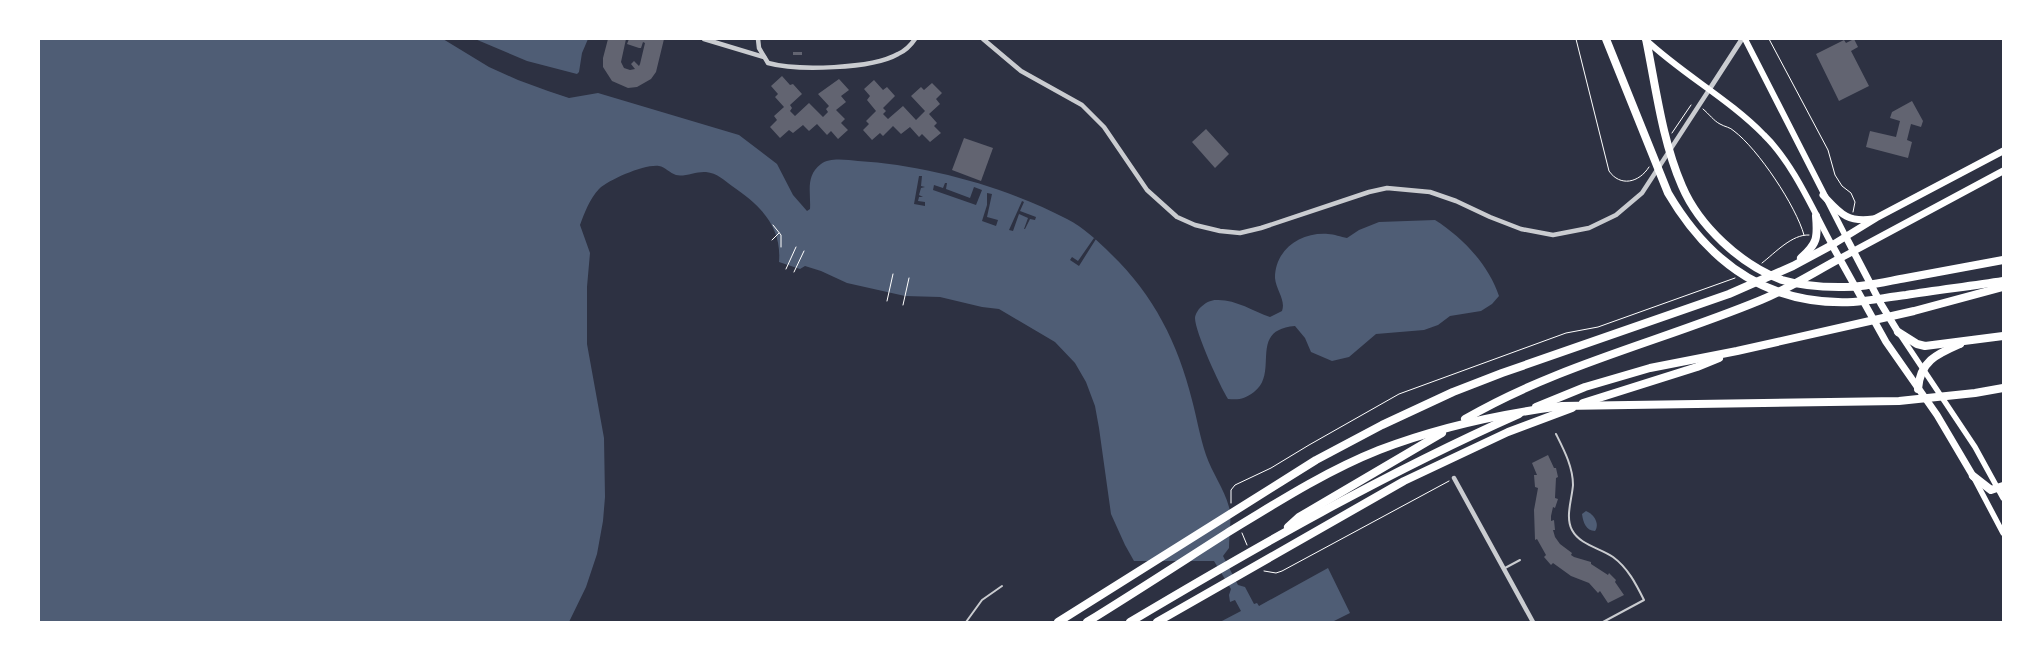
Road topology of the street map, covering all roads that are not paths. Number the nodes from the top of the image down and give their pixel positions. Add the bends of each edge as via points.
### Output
1 (704, 39) edge
2 (758, 39) edge
3 (915, 39) edge
4 (983, 39) edge
5 (1606, 39) edge
6 (1646, 39) edge
7 (1743, 39) edge
8 (764, 57) junction
9 (1709, 90) junction
10 (2003, 151) edge
11 (2003, 171) edge
12 (1823, 195) junction
13 (1816, 216) junction
14 (1876, 218) junction
15 (1846, 238) junction
16 (1832, 245) junction
17 (1854, 252) junction
18 (1839, 260) junction
19 (2003, 260) edge
20 (1793, 266) junction
21 (2003, 282) edge
22 (2003, 286) edge
23 (1898, 332) junction
24 (2003, 336) edge
25 (1966, 342) junction
26 (1736, 351) junction
27 (1924, 368) junction
28 (2003, 388) edge
29 (1918, 389) junction
30 (1556, 434) dead end
31 (1973, 476) junction
32 (1454, 478) dead end
33 (2001, 488) edge
34 (2003, 498) edge
35 (2003, 533) edge
36 (1277, 537) junction
37 (1520, 560) dead end
38 (1504, 568) junction
39 (1002, 586) dead end
40 (966, 622) edge
41 (1058, 622) edge
42 (1087, 622) edge
43 (1130, 622) edge
44 (1157, 622) edge
45 (1533, 622) edge
46 (1603, 622) edge

1 - 8 street
2 - 8 street
3 - 8 street via 898,55 854,66 783,67 768,63
4 - 9 street via 1021,71 1082,105 1093,115 1147,190 1178,217 1195,225 1240,233 1387,188 1430,192 1521,229 1553,235 1589,228 1616,216 1642,193
5 - 21 highway via 1668,193 1698,237 1740,273 1788,295 1826,302 1854,302
6 - 9 main road
6 - 19 highway via 1682,187 1712,231 1737,254 1762,270 1784,280 1839,287 1903,279
7 - 9 street
7 - 12 main road
9 - 13 main road via 1755,125 1774,145
10 - 14 highway
11 - 17 highway
12 - 14 highway via 1850,219
12 - 15 main road
13 - 16 main road
13 - 20 highway via 1817,238
14 - 15 highway
15 - 16 highway
15 - 17 highway
16 - 18 highway
16 - 20 highway
17 - 18 highway
17 - 23 highway
18 - 29 highway via 1886,342
18 - 36 highway via 1764,299 1564,371 1518,391 1299,517
20 - 41 highway via 1729,294 1444,396 1348,442
22 - 26 highway via 1914,311
23 - 25 highway via 1925,346
23 - 27 main road
24 - 25 highway
25 - 27 highway via 1937,354
26 - 36 highway via 1650,368 1585,387 1527,410 1462,439
26 - 44 highway via 1697,367 1604,395 1508,432 1404,481
27 - 29 highway
27 - 33 main road
28 - 42 highway via 1899,401 1562,406 1471,421 1409,439 1336,469 1254,516
29 - 31 highway
30 - 46 lane via 1573,484 1569,516 1572,531 1580,540 1613,557 1623,566 1644,600
31 - 33 highway via 1991,490
31 - 35 main road
32 - 38 street
33 - 34 main road
36 - 43 highway
37 - 38 lane
38 - 45 street
39 - 40 lane via 982,600

